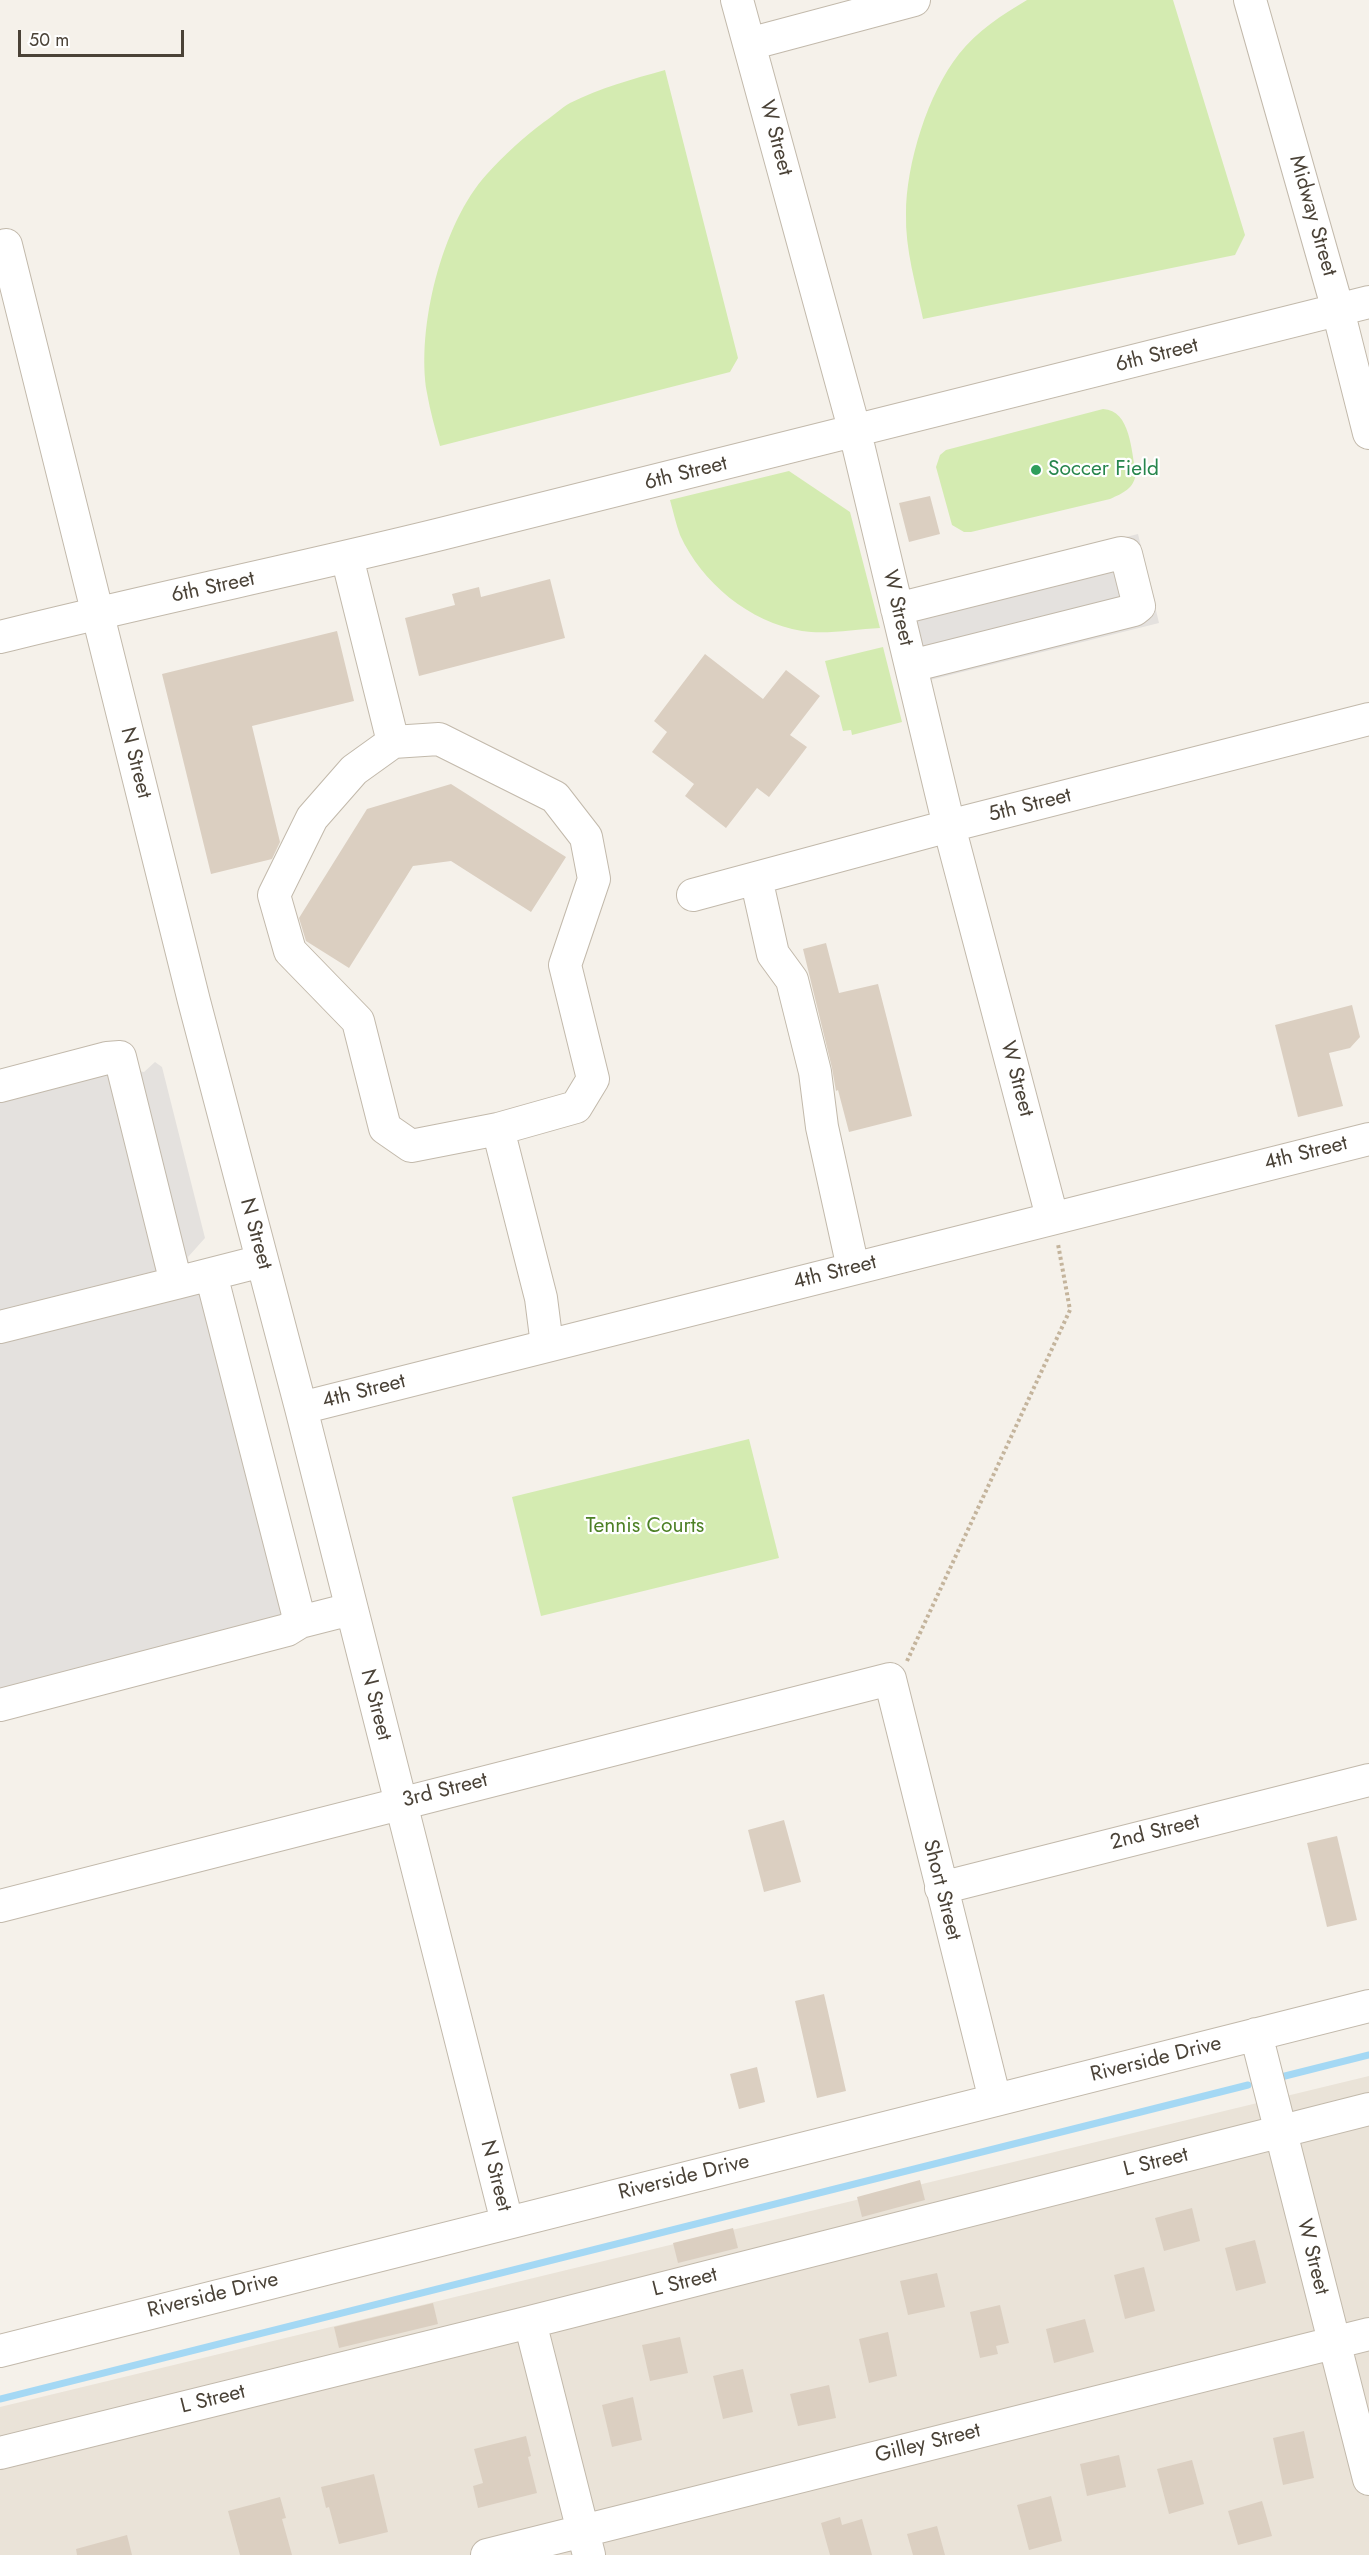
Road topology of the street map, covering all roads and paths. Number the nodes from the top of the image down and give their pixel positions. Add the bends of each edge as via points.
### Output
1 (737, 0) edge
2 (914, 0) edge
3 (1250, 0) edge
4 (749, 44) junction
5 (6, 245) dead end
6 (1369, 302) edge
7 (1338, 310) junction
8 (855, 432) junction
9 (1369, 433) edge
10 (347, 557) junction
11 (897, 609) junction
12 (98, 612) junction
13 (0, 637) edge
14 (911, 666) junction
15 (1369, 719) edge
16 (393, 742) junction
17 (949, 826) junction
18 (756, 878) junction
19 (693, 895) dead end
20 (0, 1086) edge
21 (498, 1129) junction
22 (1369, 1138) edge
23 (1052, 1217) junction
24 (262, 1261) junction
25 (853, 1268) junction
26 (211, 1274) junction
27 (176, 1283) junction
28 (0, 1327) edge
29 (547, 1345) junction
30 (301, 1408) junction
31 (351, 1610) junction
32 (300, 1622) junction
33 (890, 1679) junction
34 (0, 1705) edge
35 (1369, 1780) edge
36 (400, 1803) junction
37 (941, 1888) junction
38 (0, 1906) edge
39 (1369, 2006) edge
40 (1256, 2034) junction
41 (995, 2100) junction
42 (1369, 2109) edge
43 (1281, 2131) junction
44 (507, 2222) junction
45 (530, 2322) junction
46 (1369, 2334) edge
47 (1334, 2342) junction
48 (0, 2351) edge
49 (0, 2453) edge
50 (1369, 2479) edge
51 (586, 2543) edge
52 (488, 2555) edge

1 - 4 street, W Street
2 - 4 street
3 - 7 street, Midway Street
4 - 8 street, W Street
5 - 12 street, N Street
6 - 7 street, 6th Street
7 - 8 street, 6th Street
7 - 9 street, Midway Street
8 - 10 street, 6th Street
8 - 11 street, W Street
10 - 12 street, 6th Street
10 - 16 street
11 - 14 street, W Street
11 - 14 street via 1121,553 1126,554 1139,606
12 - 13 street, 6th Street
12 - 24 street, N Street
14 - 17 street, W Street
15 - 17 street, 5th Street
16 - 21 street via 354,770 312,818 274,895 290,951 358,1021 385,1128 411,1146
16 - 21 street via 440,739 555,797 586,837 594,879 565,965 593,1079 576,1107
17 - 18 street, 5th Street
17 - 23 street, W Street
18 - 19 street, 5th Street
18 - 25 street via 773,954 792,980 815,1072 822,1127
20 - 27 street via 120,1057
21 - 29 street via 541,1298
22 - 23 street, 4th Street
23 - 25 street, 4th Street
23 - 33 path via 1070,1310 911,1658
24 - 26 street
24 - 30 street, N Street
25 - 29 street, 4th Street
26 - 27 street
26 - 32 street
27 - 28 street
29 - 30 street, 4th Street
30 - 31 street, N Street
31 - 32 street
31 - 36 street, N Street
32 - 34 street via 287,1630
33 - 36 street, 3rd Street
33 - 37 street, Short Street
35 - 37 street, 2nd Street
36 - 38 street, 3rd Street
36 - 44 street, N Street
37 - 41 street, Short Street
39 - 40 street, Riverside Drive
40 - 41 street, Riverside Drive
40 - 43 street, W Street
41 - 44 street, Riverside Drive
42 - 43 street, L Street
43 - 45 street, L Street
43 - 47 street, W Street
44 - 48 street, Riverside Drive
45 - 49 street, L Street
45 - 51 street
46 - 47 street, Gilley Street
47 - 50 street, W Street
47 - 51 street, Gilley Street
51 - 52 street, Gilley Street

